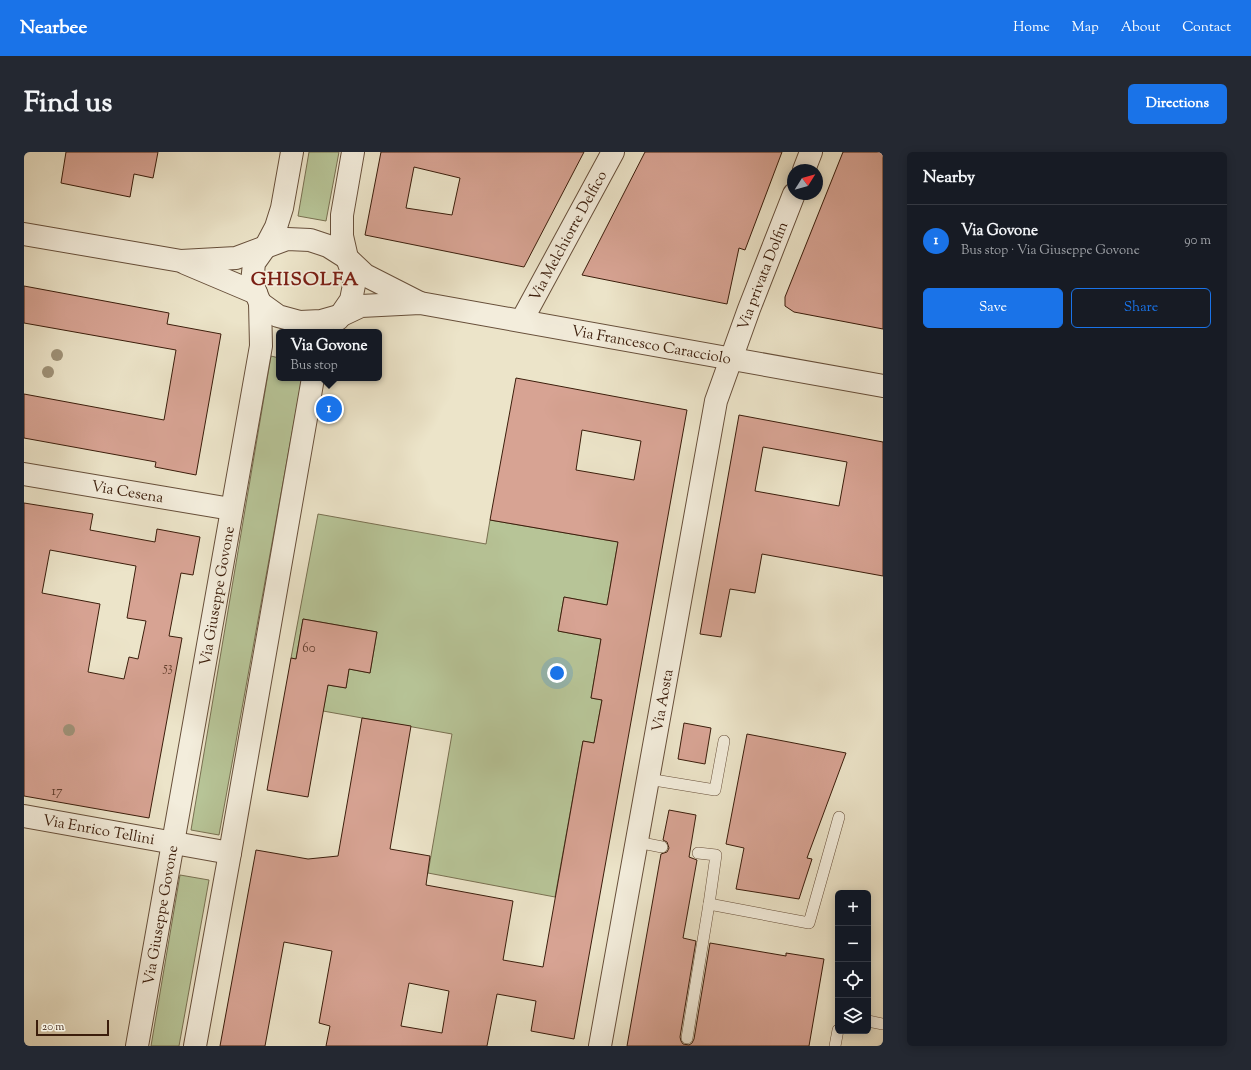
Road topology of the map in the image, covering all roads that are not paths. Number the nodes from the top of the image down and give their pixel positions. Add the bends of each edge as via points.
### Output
1 (292, 152) edge
2 (353, 152) edge
3 (613, 152) edge
4 (811, 152) edge
5 (806, 164) edge
6 (792, 200) edge
7 (24, 234) edge
8 (266, 246) junction
9 (347, 258) junction
10 (181, 261) junction
11 (258, 298) junction
12 (420, 303) junction
13 (342, 315) junction
14 (522, 320) junction
15 (330, 329) edge
16 (732, 358) junction
17 (311, 381) edge
18 (883, 386) edge
19 (24, 474) edge
20 (231, 509) junction
21 (724, 741) dead end
22 (648, 779) junction
23 (24, 816) edge
24 (839, 817) dead end
25 (637, 842) junction
26 (174, 844) junction
27 (662, 847) dead end
28 (230, 853) junction
29 (698, 853) dead end
30 (709, 904) junction
31 (871, 1022) edge
32 (883, 1024) edge
33 (837, 1034) edge
34 (687, 1038) dead end
35 (138, 1046) edge
36 (195, 1046) edge
37 (600, 1046) edge
38 (835, 1046) edge

1 - 8 street, Via Giuseppe Govone via 282,208
2 - 9 street via 342,215 342,236
3 - 14 street, Via Melchiorre Delfico
4 - 5 street
6 - 16 street, Via privata Dolfin
7 - 10 street
8 - 9 street via 287,240 310,240 328,246
8 - 10 street via 236,258
8 - 11 street, Via Giuseppe Govone via 254,263 252,283
9 - 12 street, Via Francesco Caracciolo via 365,275
9 - 13 street via 355,280 351,300
10 - 11 street
11 - 13 street via 278,316 300,322 321,321
11 - 20 street, Via Giuseppe Govone via 261,346
12 - 13 street, Via Francesco Caracciolo via 361,306
12 - 14 street, Via Francesco Caracciolo
13 - 15 street
14 - 16 street, Via Francesco Caracciolo
16 - 18 street, Via Francesco Caracciolo
16 - 22 street, Via Aosta via 716,401
17 - 28 street
19 - 20 street, Via Cesena
20 - 26 street, Via Giuseppe Govone
21 - 22 lane via 715,790
22 - 25 street, Via Aosta
23 - 26 street, Via Enrico Tellini
24 - 30 lane via 809,923
25 - 27 lane
25 - 37 street, Via Aosta
26 - 28 street, Via Enrico Tellini
26 - 35 street, Via Giuseppe Govone
28 - 36 street
29 - 30 lane via 716,855
30 - 34 lane
31 - 32 lane
33 - 38 lane

